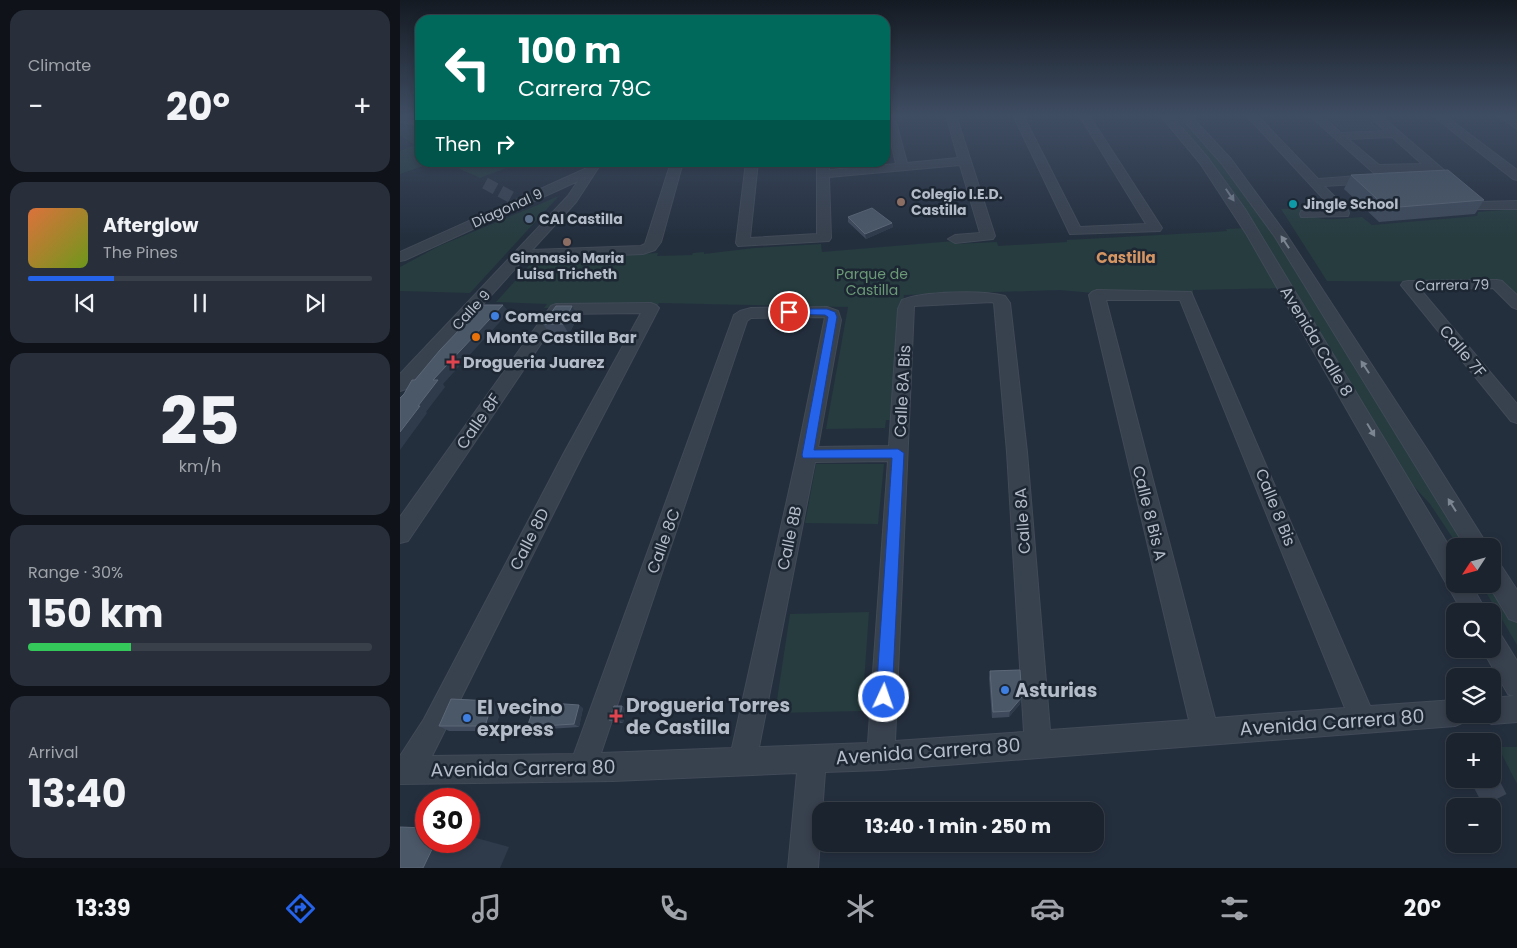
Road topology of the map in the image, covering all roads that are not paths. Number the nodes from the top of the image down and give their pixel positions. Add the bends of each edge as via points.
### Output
1 (900, 156) edge
2 (964, 156) edge
3 (1038, 156) edge
4 (1109, 156) edge
5 (1200, 156) edge
6 (1223, 156) edge
7 (1289, 156) edge
8 (1361, 156) edge
9 (1420, 156) edge
10 (1490, 156) edge
11 (966, 161) junction
12 (593, 167) edge
13 (594, 167) edge
14 (676, 167) edge
15 (751, 167) edge
16 (1433, 167) junction
17 (823, 168) edge
18 (903, 168) junction
19 (1377, 169) junction
20 (1443, 176) junction
21 (1517, 176) edge
22 (1388, 178) junction
23 (1315, 182) junction
24 (540, 193) junction
25 (572, 199) junction
26 (1517, 205) edge
27 (1343, 213) joint
28 (1306, 214) dead end
29 (448, 234) junction
30 (956, 239) dead end
31 (743, 243) joint
32 (400, 252) edge
33 (522, 255) junction
34 (400, 257) edge
35 (1496, 284) joint
36 (1408, 285) joint
37 (1097, 295) joint
38 (1000, 299) joint
39 (1517, 304) edge
40 (556, 309) joint
41 (832, 314) joint
42 (743, 316) joint
43 (400, 385) edge
44 (1517, 416) edge
45 (898, 453) junction
46 (807, 455) junction
47 (400, 534) edge
48 (1472, 538) edge
49 (1446, 561) edge
50 (1501, 585) edge
51 (1517, 611) edge
52 (1501, 658) edge
53 (1517, 686) edge
54 (1517, 709) edge
55 (1501, 710) edge
56 (1446, 714) edge
57 (1363, 720) junction
58 (1205, 732) junction
59 (1038, 744) junction
60 (881, 756) junction
61 (812, 758) junction
62 (743, 761) junction
63 (583, 767) junction
64 (404, 770) edge
65 (803, 868) edge

1 - 18 street
2 - 11 street
3 - 4 street via 1075,231 1155,228
5 -> 49 street, Avenida Calle 8 via 1232,197
48 -> 6 street, Avenida Calle 8 via 1262,207
7 - 23 street
8 - 19 street
9 - 16 street
10 - 21 street
11 - 18 street
11 - 30 street via 988,236
12 - 24 street, Diagonal 9
13 - 25 street, Calle 9
14 - 33 street via 650,247 643,250
15 - 31 street
16 - 19 street
16 - 20 street
17 - 18 street
17 - 31 street via 824,238
19 - 22 street
20 - 22 street
20 - 26 street via 1478,206
22 - 23 street
23 - 27 street
24 - 25 street via 560,191
24 - 29 street, Diagonal 9 via 512,202
25 - 33 street, Calle 9
27 - 28 street
29 - 32 street, Diagonal 9
29 - 34 street, Diagonal 9
33 - 43 street, Calle 9
35 - 36 street, Carrera 79
35 - 39 street
36 - 44 street, Calle 7F
37 - 57 street, Calle 8 Bis via 1186,295
37 - 58 street, Calle 8 Bis A
38 - 45 street, Calle 8A Bis via 914,300 907,303
38 - 59 street, Calle 8A via 1018,452
40 - 47 street, Calle 8F
40 - 64 street, Calle 8D via 651,308 433,728
41 - 42 street via 751,313
41 - 46 street, Calle 8B
42 - 63 street, Calle 8C
45 - 46 street
45 - 60 street, Calle 8A Bis
46 - 62 street, Calle 8B
50 - 51 street
52 - 53 street
54 - 55 street
56 - 57 street, Avenida Carrera 80
57 - 58 street, Avenida Carrera 80
58 - 59 street, Avenida Carrera 80
59 - 60 street, Avenida Carrera 80
60 - 61 street, Avenida Carrera 80
61 - 62 street, Avenida Carrera 80
61 - 65 street
62 - 63 street, Avenida Carrera 80
63 - 64 street, Avenida Carrera 80

